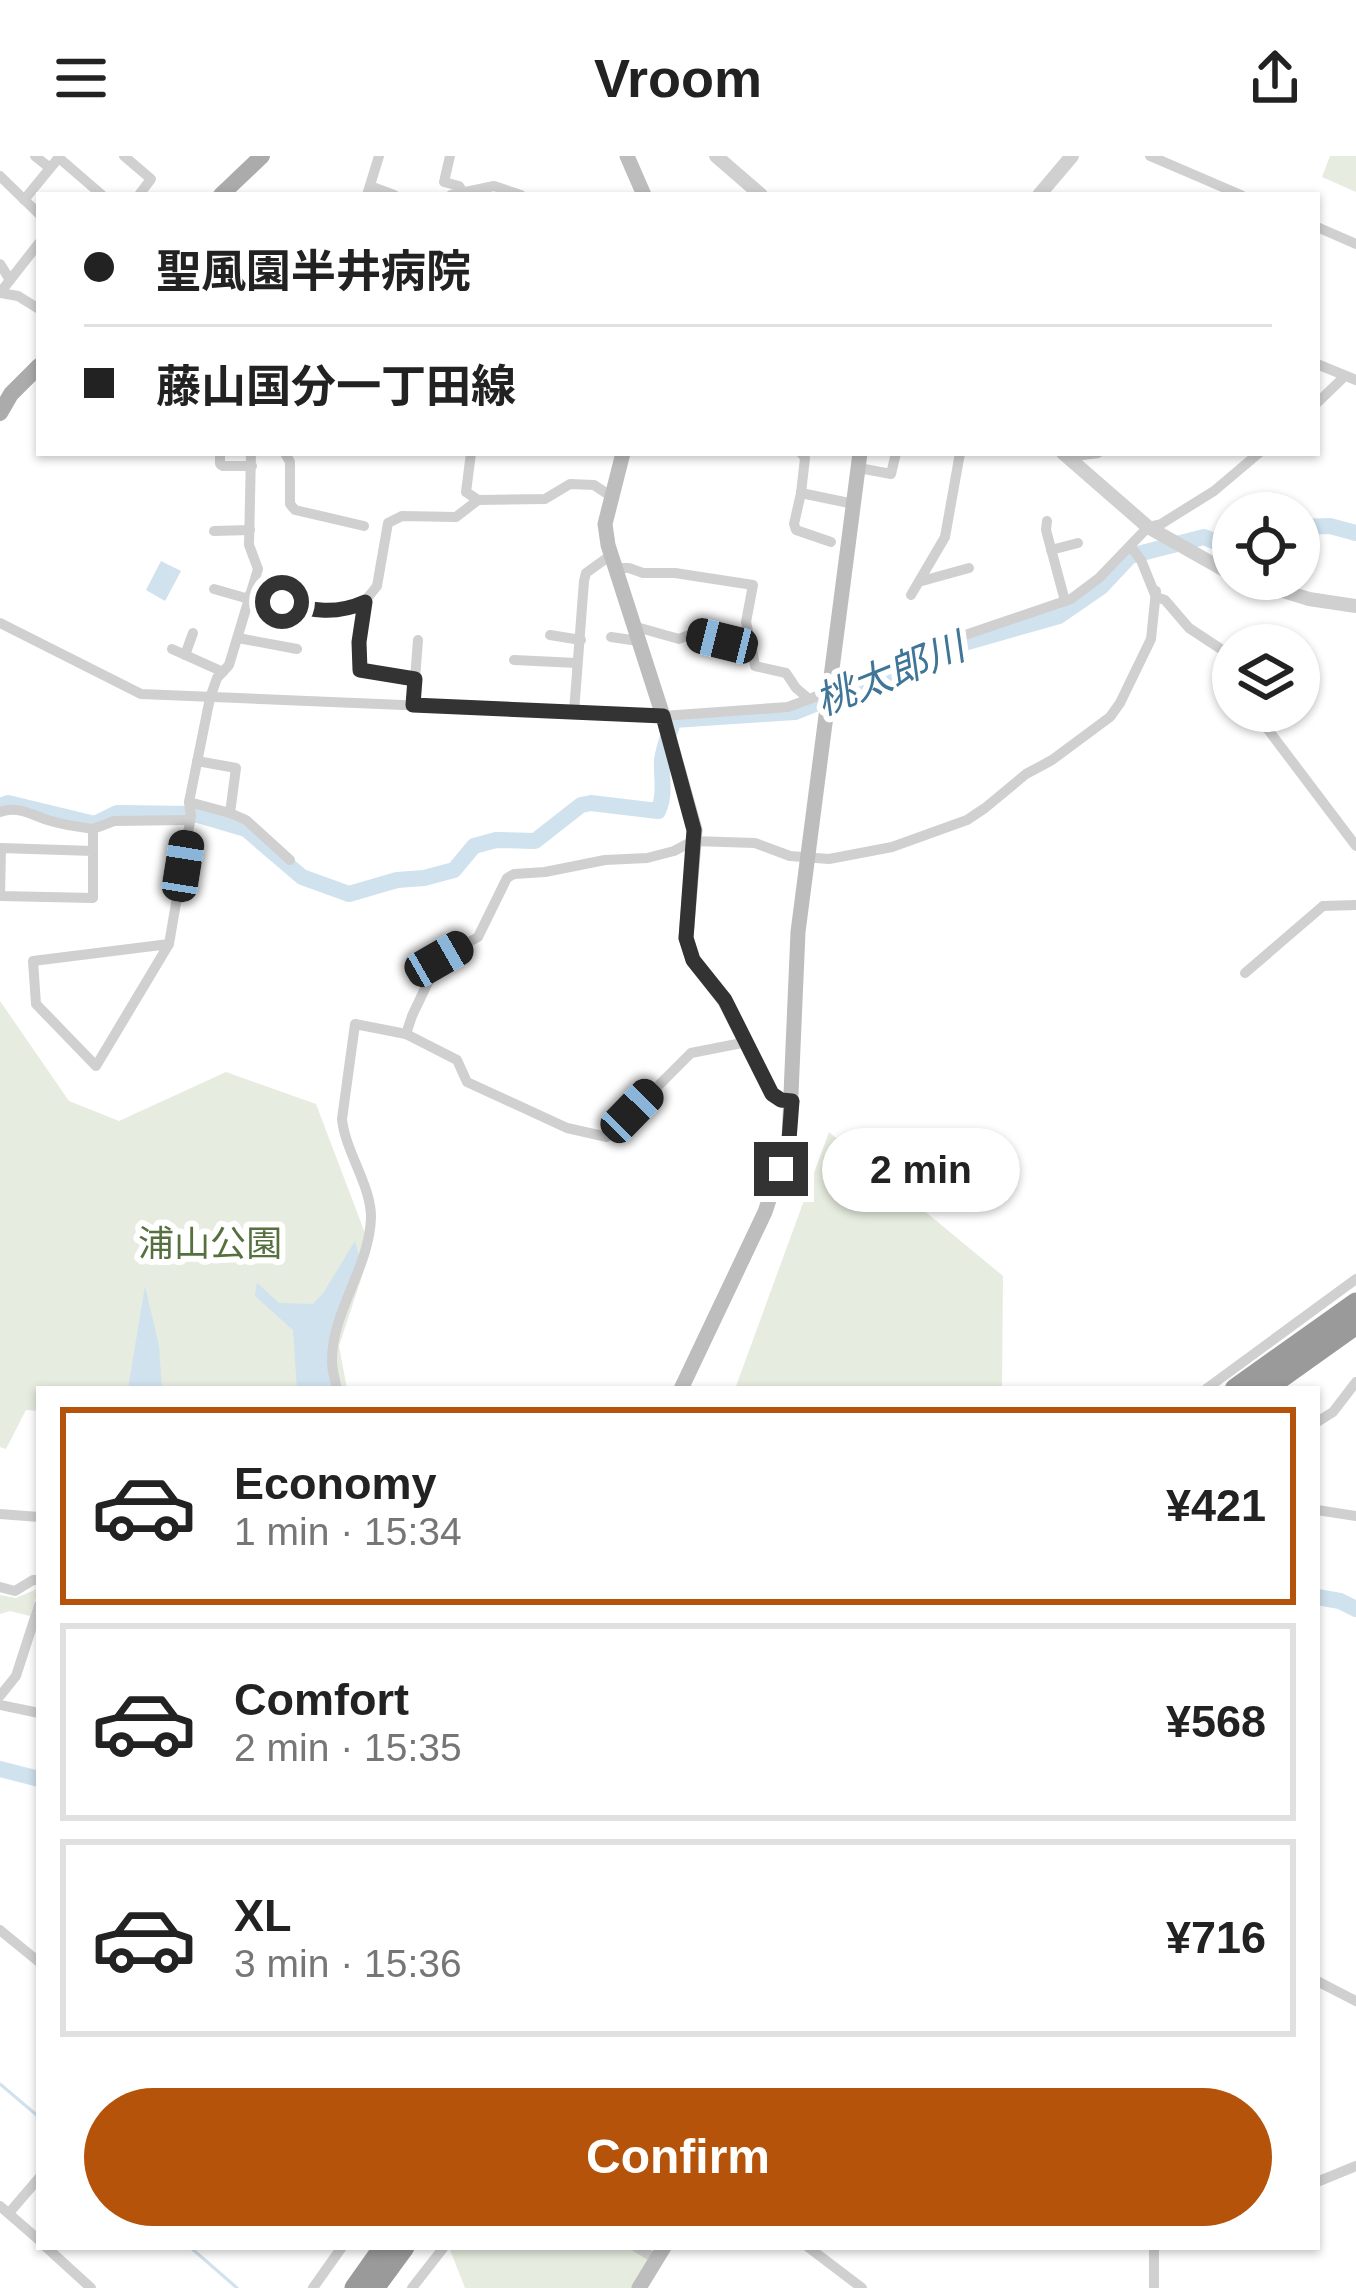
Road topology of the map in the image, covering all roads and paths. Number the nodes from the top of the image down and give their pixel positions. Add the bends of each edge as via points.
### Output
1 (35, 156) edge
2 (124, 156) edge
3 (262, 156) edge
4 (379, 156) edge
5 (450, 156) edge
6 (627, 156) edge
7 (716, 156) edge
8 (1072, 156) edge
9 (1150, 156) edge
10 (57, 161) edge
11 (1181, 162) edge
12 (0, 176) edge
13 (86, 181) junction
14 (368, 190) edge
15 (77, 192) edge
16 (99, 192) edge
17 (141, 192) edge
18 (224, 192) edge
19 (458, 192) edge
20 (466, 192) edge
21 (511, 192) edge
22 (643, 192) edge
23 (758, 192) edge
24 (1042, 192) edge
25 (1236, 192) edge
26 (25, 200) junction
27 (36, 211) edge
28 (1320, 228) edge
29 (1356, 244) edge
30 (36, 247) edge
31 (0, 264) edge
32 (10, 280) junction
33 (36, 307) edge
34 (1320, 365) edge
35 (36, 368) edge
36 (1351, 378) edge
37 (5, 391) edge
38 (1320, 401) edge
39 (0, 413) edge
40 (220, 456) edge
41 (287, 456) edge
42 (471, 456) edge
43 (622, 456) edge
44 (804, 456) edge
45 (895, 456) edge
46 (960, 456) edge
47 (1066, 456) edge
48 (1255, 456) edge
49 (252, 459) edge
50 (859, 461) edge
51 (801, 493) junction
52 (612, 497) junction
53 (478, 500) junction
54 (854, 504) junction
55 (1047, 520) dead end
56 (364, 526) dead end
57 (1148, 527) junction
58 (214, 530) dead end
59 (250, 530) junction
60 (831, 542) dead end
61 (1078, 543) dead end
62 (1131, 548) junction
63 (1052, 550) junction
64 (613, 562) junction
65 (1212, 563) edge
66 (969, 568) dead end
67 (922, 580) junction
68 (214, 589) dead end
69 (1156, 591) junction
70 (911, 595) dead end
71 (250, 596) junction
72 (1317, 600) edge
73 (1065, 601) junction
74 (365, 602) junction
75 (1356, 606) edge
76 (0, 623) edge
77 (193, 634) dead end
78 (550, 634) dead end
79 (636, 634) junction
80 (611, 637) dead end
81 (238, 638) junction
82 (418, 640) dead end
83 (580, 640) junction
84 (1212, 643) edge
85 (172, 649) dead end
86 (297, 649) dead end
87 (752, 649) junction
88 (185, 655) junction
89 (514, 660) dead end
90 (577, 663) junction
91 (223, 672) junction
92 (415, 679) junction
93 (831, 691) junction
94 (210, 698) junction
95 (809, 699) junction
96 (413, 705) junction
97 (574, 712) junction
98 (663, 716) junction
99 (1270, 732) edge
100 (197, 761) junction
101 (189, 802) junction
102 (0, 812) edge
103 (230, 813) junction
104 (190, 820) junction
105 (93, 829) junction
106 (693, 841) junction
107 (1356, 846) edge
108 (1, 848) edge
109 (93, 851) junction
110 (808, 859) junction
111 (290, 860) dead end
112 (1356, 904) edge
113 (169, 944) junction
114 (1245, 973) dead end
115 (406, 1034) junction
116 (747, 1042) junction
117 (792, 1101) junction
118 (1356, 1279) edge
119 (1356, 1304) edge
120 (1356, 1324) edge
121 (1356, 1382) edge
122 (337, 1386) edge
123 (682, 1386) edge
124 (1210, 1386) edge
125 (1239, 1386) edge
126 (1268, 1386) edge
127 (1320, 1420) edge
128 (1320, 1510) edge
129 (0, 1514) edge
130 (1356, 1516) edge
131 (36, 1517) edge
132 (36, 1580) edge
133 (0, 1587) edge
134 (36, 1614) edge
135 (0, 1701) edge
136 (36, 1711) edge
137 (0, 1930) edge
138 (36, 1960) edge
139 (1320, 1983) edge
140 (1356, 2001) edge
141 (1356, 2166) edge
142 (36, 2181) edge
143 (1320, 2181) edge
144 (5, 2209) edge
145 (36, 2237) edge
146 (49, 2250) edge
147 (340, 2250) edge
148 (382, 2250) edge
149 (402, 2250) edge
150 (442, 2250) edge
151 (812, 2250) edge
152 (1154, 2250) edge
153 (660, 2253) edge
154 (401, 2277) dead end
155 (412, 2287) edge
156 (92, 2288) edge
157 (313, 2288) edge
158 (355, 2288) edge
159 (374, 2288) edge
160 (639, 2288) edge
161 (862, 2288) edge
162 (1154, 2288) edge

1 - 10 street
2 - 17 street via 151,178
3 - 18 main road
4 - 14 street
5 - 19 street via 444,182
6 - 22 main road
7 - 23 street
8 - 24 street
9 - 11 street
10 - 13 street
10 - 26 street
11 - 25 street
12 - 26 street
13 - 15 street
13 - 16 street
20 - 21 street
26 - 27 street
28 - 29 street
30 - 32 street
31 - 32 street
32 - 33 street via 0,293
34 - 36 street
35 - 37 main road
36 - 38 street
37 - 39 main road
40 - 49 street via 223,466
41 - 56 street via 295,510
42 - 53 street via 466,492
43 - 52 main road
44 - 51 street
45 - 50 street via 891,474
46 - 67 street via 945,537
47 - 57 street
48 - 57 street via 1214,491
49 - 59 street
50 - 54 main road
51 - 54 street
51 - 60 street via 796,530
52 - 53 street via 594,485 570,484 545,499
52 - 64 main road via 605,524
53 - 74 street via 456,517 388,523 377,586
54 - 93 main road
55 - 63 street
57 - 62 street
57 - 65 street
58 - 59 street
59 - 71 street via 258,569
61 - 63 street
62 - 69 street
62 - 73 street
63 - 73 street
64 - 79 main road
64 - 83 street via 586,573
64 - 87 street via 753,585 746,622
66 - 67 street
67 - 70 street
68 - 71 street
69 - 84 street
69 - 110 street via 1151,639 1120,704 1100,726 967,820 892,847
71 - 74 street via 313,611
71 - 81 street
72 - 75 street
73 - 93 street
74 - 92 street via 360,670
76 - 94 street via 141,694
77 - 88 street
78 - 83 street
79 - 80 street
79 - 87 street via 691,634
79 - 98 main road
81 - 86 street
81 - 91 street
82 - 92 street
83 - 90 street
85 - 88 street
87 - 95 street via 755,666 786,673
88 - 91 street
89 - 90 street
90 - 97 street
91 - 94 street
92 - 96 street
93 - 95 street
93 - 110 main road
94 - 96 street
94 - 100 street
95 - 98 street
96 - 97 street
97 - 98 street
98 - 106 main road
99 - 107 street
100 - 101 street
100 - 103 street via 236,768
101 - 103 street
101 - 104 street
102 - 105 street
103 - 111 street
104 - 105 street via 114,821
104 - 113 street
105 - 109 street
106 - 110 street via 755,843
106 - 115 street via 646,858 507,878 478,937 439,959
106 - 116 main road via 686,938
108 - 109 street
108 - 109 street via 1,896 93,898
110 - 117 main road
112 - 114 street via 1323,906
113 - 113 street via 96,1066 36,1004 33,961
115 - 116 street via 458,1060 467,1082 567,1128 607,1137 682,1059
115 - 122 street via 355,1024 343,1134 371,1215 333,1352
116 - 117 main road via 772,1094
117 - 123 main road via 789,1140 765,1212
118 - 124 street
119 - 125 highway
120 - 126 highway
121 - 127 street
128 - 130 street
129 - 131 street
132 - 133 street via 15,1591
134 - 135 street
135 - 136 street
137 - 138 street
139 - 140 street
141 - 143 street
142 - 144 street
144 - 145 street
146 - 156 street
147 - 157 street
148 - 158 highway
149 - 159 highway
150 - 155 street
151 - 161 street
152 - 162 street
153 - 160 main road
154 - 155 street

